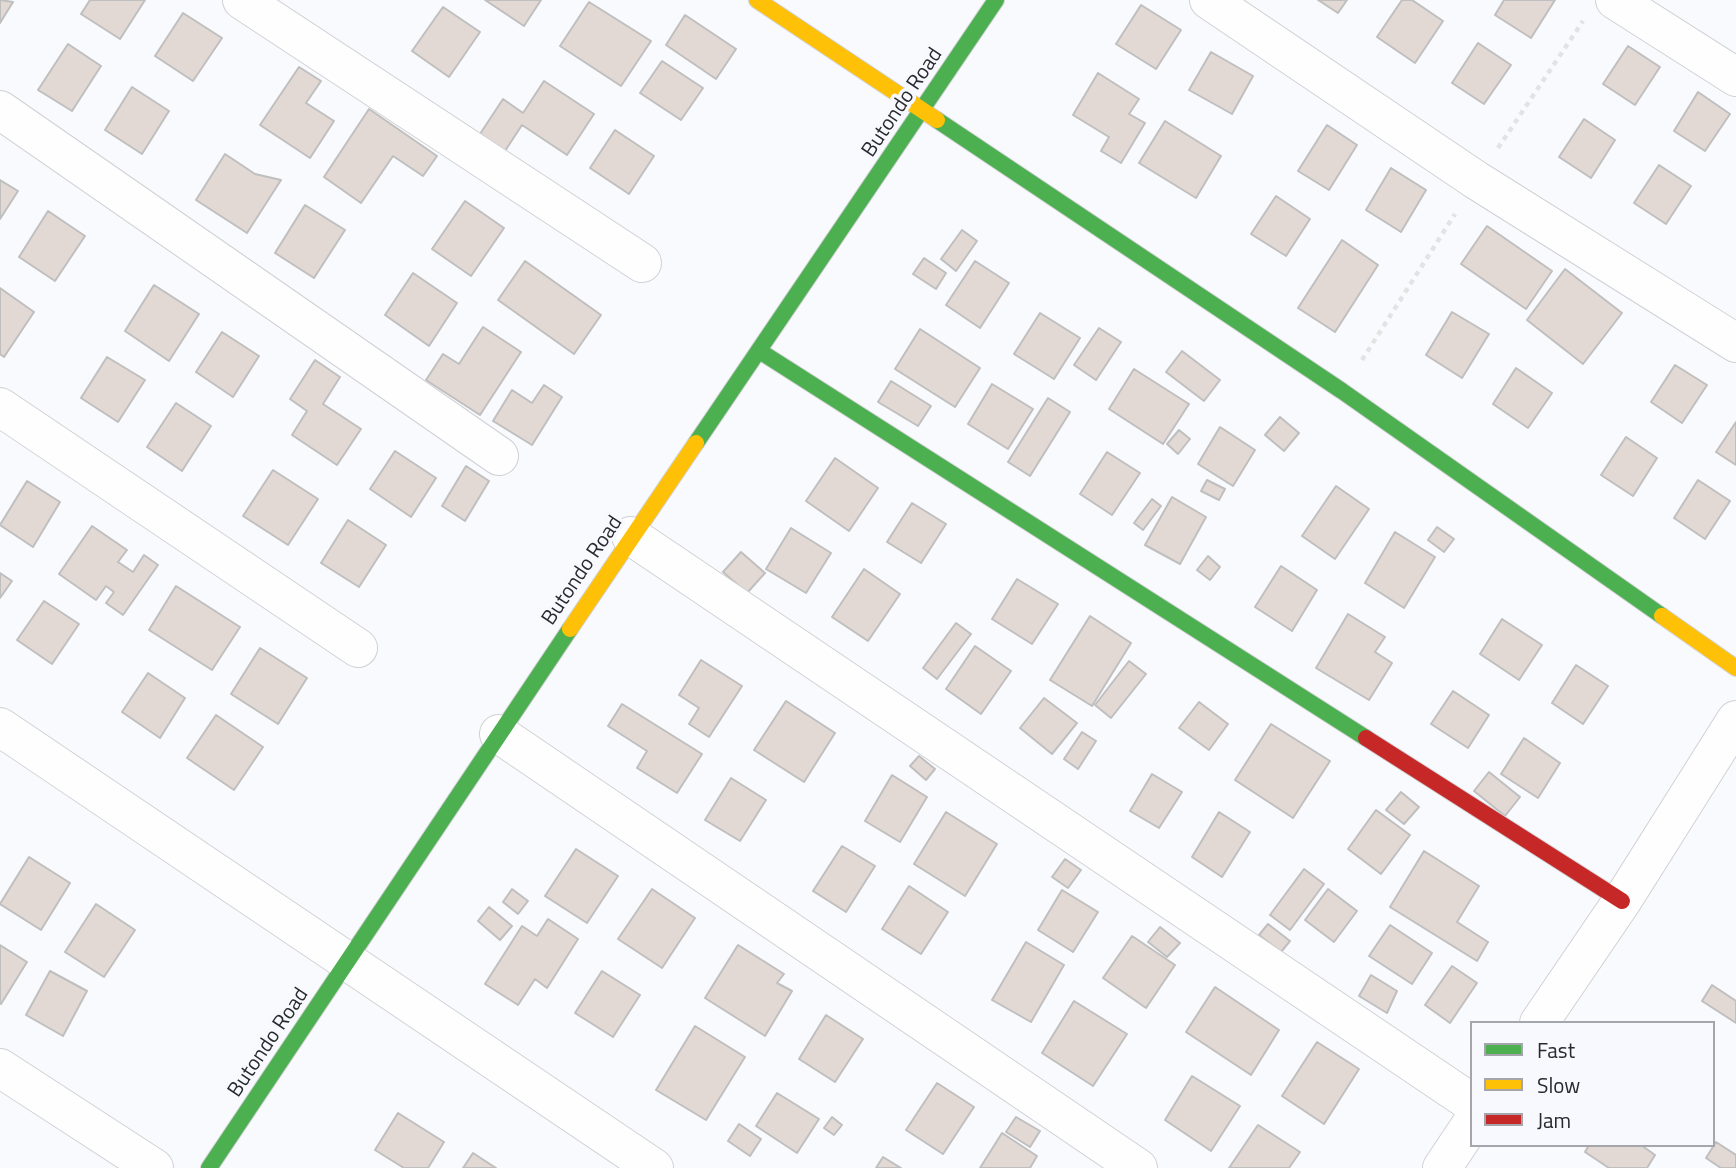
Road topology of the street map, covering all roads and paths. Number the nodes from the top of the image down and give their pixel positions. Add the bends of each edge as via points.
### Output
1 (242, 0) edge
2 (757, 0) edge
3 (996, 0) edge
4 (1209, 0) edge
5 (1615, 0) edge
6 (1736, 77) edge
7 (0, 110) edge
8 (924, 111) junction
9 (642, 263) dead end
10 (1736, 344) edge
11 (761, 352) junction
12 (0, 407) edge
13 (499, 456) dead end
14 (631, 536) junction
15 (358, 648) dead end
16 (1736, 668) edge
17 (1736, 720) edge
18 (0, 727) edge
19 (499, 734) junction
20 (1622, 901) junction
21 (349, 963) junction
22 (1540, 1021) edge
23 (0, 1068) edge
24 (1470, 1102) edge
25 (1470, 1126) edge
26 (154, 1168) edge
27 (209, 1168) edge
28 (653, 1168) edge
29 (1138, 1168) edge
30 (1442, 1168) edge

1 - 9 street
2 - 8 street
3 - 8 street, Butondo Road
4 - 10 street via 1476,180
5 - 6 street
7 - 13 street
8 - 11 street, Butondo Road
8 - 16 street via 1342,391
11 - 14 street, Butondo Road
11 - 20 street
12 - 15 street
14 - 19 street, Butondo Road
14 - 24 street
17 - 20 street
18 - 21 street
19 - 21 street, Butondo Road
19 - 29 street
20 - 22 street
21 - 27 street, Butondo Road
21 - 28 street
23 - 26 street
25 - 30 street

